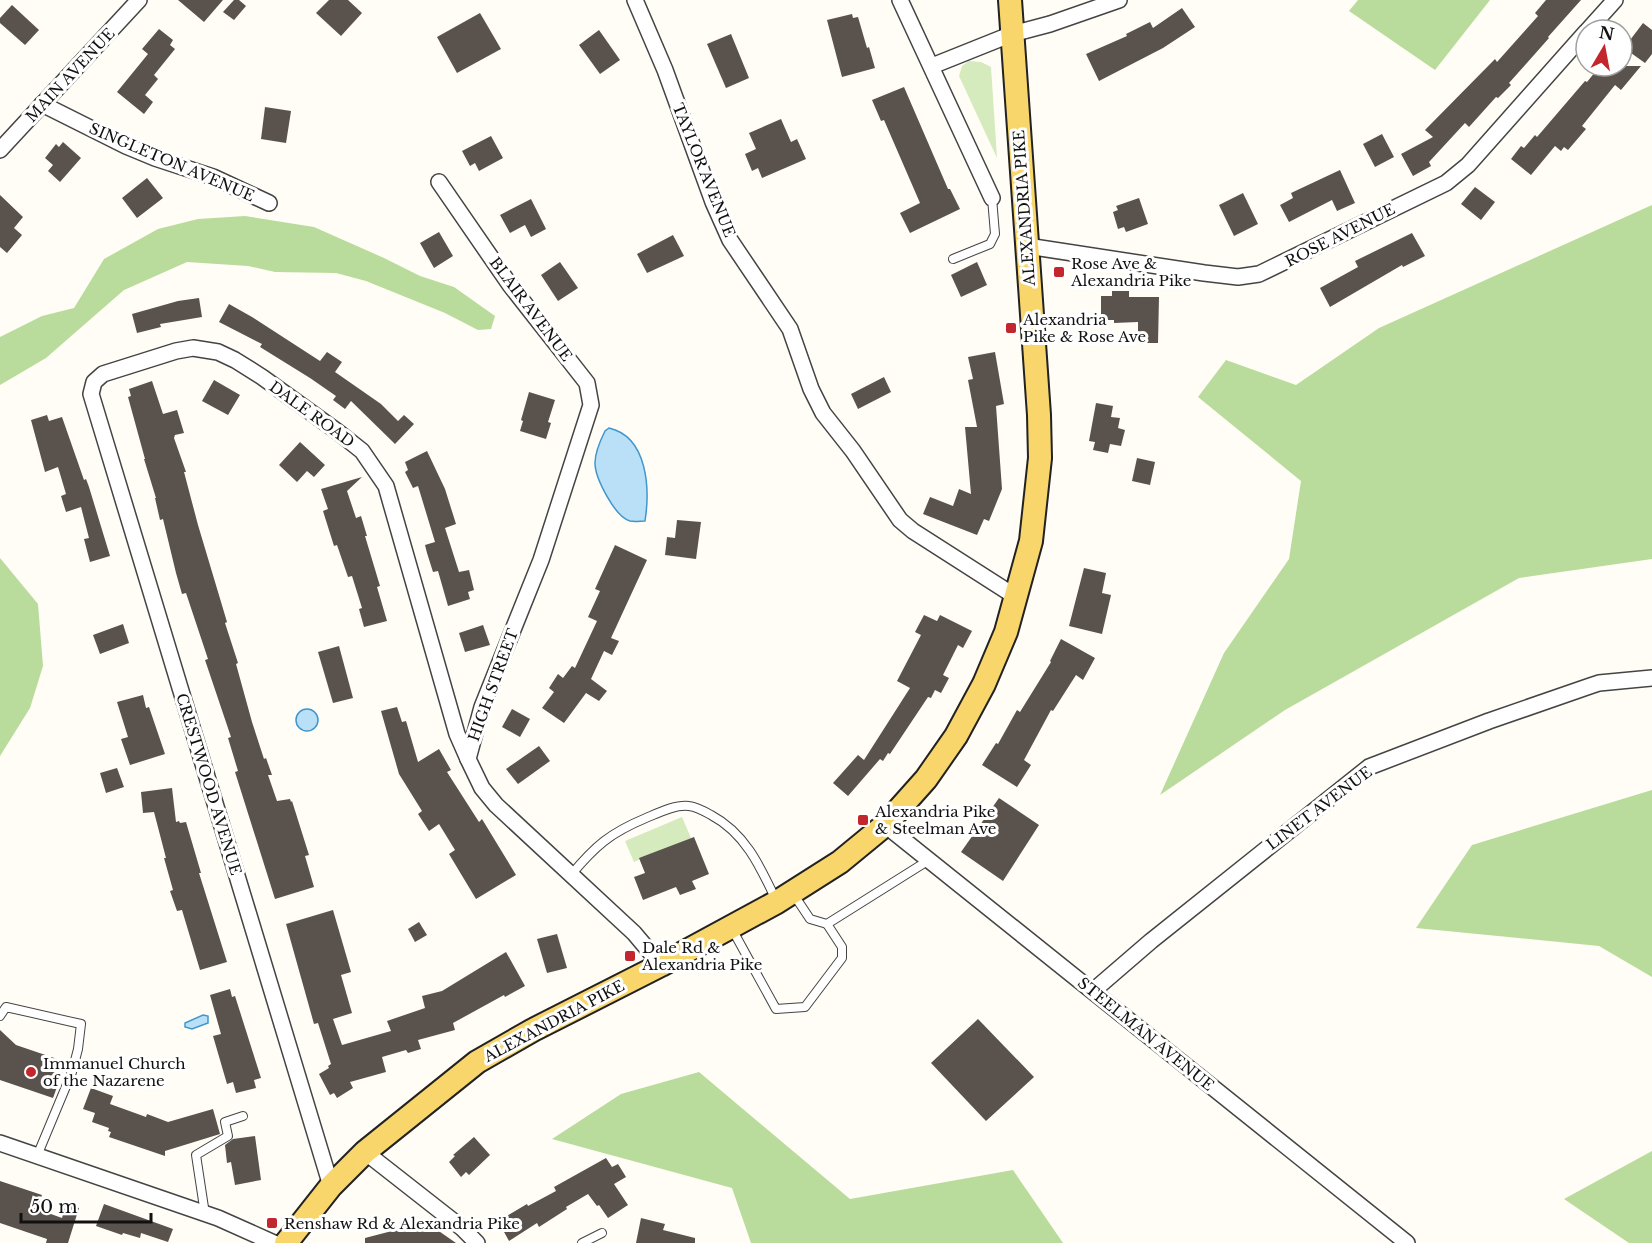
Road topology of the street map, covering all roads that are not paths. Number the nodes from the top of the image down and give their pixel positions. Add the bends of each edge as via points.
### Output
1 (139, 0) edge
2 (635, 0) edge
3 (900, 0) edge
4 (1010, 0) edge
5 (1119, 0) edge
6 (1615, 0) edge
7 (1599, 18) edge
8 (1012, 34) junction
9 (1574, 46) edge
10 (932, 66) junction
11 (42, 104) junction
12 (0, 150) edge
13 (439, 182) dead end
14 (992, 198) joint
15 (269, 203) dead end
16 (1027, 246) junction
17 (953, 259) dead end
18 (94, 382) joint
19 (579, 445) joint
20 (1016, 597) junction
21 (1652, 678) edge
22 (468, 759) junction
23 (885, 825) junction
24 (928, 860) junction
25 (571, 875) junction
26 (785, 897) junction
27 (827, 924) junction
28 (730, 927) junction
29 (661, 965) junction
30 (1093, 991) junction
31 (0, 1016) edge
32 (243, 1116) dead end
33 (0, 1143) edge
34 (365, 1152) junction
35 (37, 1156) junction
36 (331, 1186) junction
37 (205, 1214) junction
38 (602, 1233) dead end
39 (274, 1243) edge
40 (286, 1243) edge
41 (477, 1243) edge
42 (582, 1243) edge
43 (1407, 1243) edge

1 - 11 street, MAIN AVENUE
2 - 20 street, TAYLOR AVENUE via 730,240 790,329 823,413 900,520
3 - 10 street, ALEXANDRIA PIKE
4 - 8 main road, ALEXANDRIA PIKE
5 - 8 street
6 - 7 street, ROSE AVENUE
8 - 10 street
8 - 16 main road, ALEXANDRIA PIKE
9 - 16 street, ROSE AVENUE via 1456,176 1259,274 1238,277 1204,273
10 - 14 street, ALEXANDRIA PIKE
11 - 12 street, MAIN AVENUE
11 - 15 street, SINGLETON AVENUE via 136,150 213,177
13 - 19 street, BLAIR AVENUE via 510,285 587,383 591,405
14 - 17 lane via 994,234 990,244
16 - 20 main road, ALEXANDRIA PIKE via 1040,458 1031,541
18 - 22 street, DALE ROAD via 103,374 167,354 207,349 262,377 362,451 386,486
18 - 36 street, CRESTWOOD AVENUE via 91,394
19 - 22 street, HIGH STREET via 541,560 482,707
20 - 23 main road, ALEXANDRIA PIKE via 1002,643 956,736 926,779
21 - 30 street, LINET AVENUE via 1599,683 1369,767 1184,913
22 - 25 street, HIGH STREET via 482,788 496,805
23 - 24 street, STEELMAN AVENUE
23 - 26 main road, ALEXANDRIA PIKE via 840,862
24 - 27 lane
24 - 30 street, STEELMAN AVENUE
25 - 26 lane via 594,848 618,830 675,807 689,806 721,820 742,838
25 - 29 street, HIGH STREET via 634,933
26 - 27 lane via 810,919
26 - 28 main road, ALEXANDRIA PIKE
27 - 28 lane via 843,947 842,958 805,1007 776,1010
28 - 29 main road, ALEXANDRIA PIKE
29 - 34 main road, ALEXANDRIA PIKE via 477,1062
30 - 43 street, STEELMAN AVENUE
31 - 35 lane via 6,1007 81,1024 72,1072
32 - 37 lane via 225,1122 228,1137 196,1155
33 - 35 street
34 - 36 main road, ALEXANDRIA PIKE
34 - 41 street
35 - 37 street
36 - 40 main road, ALEXANDRIA PIKE
37 - 39 street
38 - 42 lane

